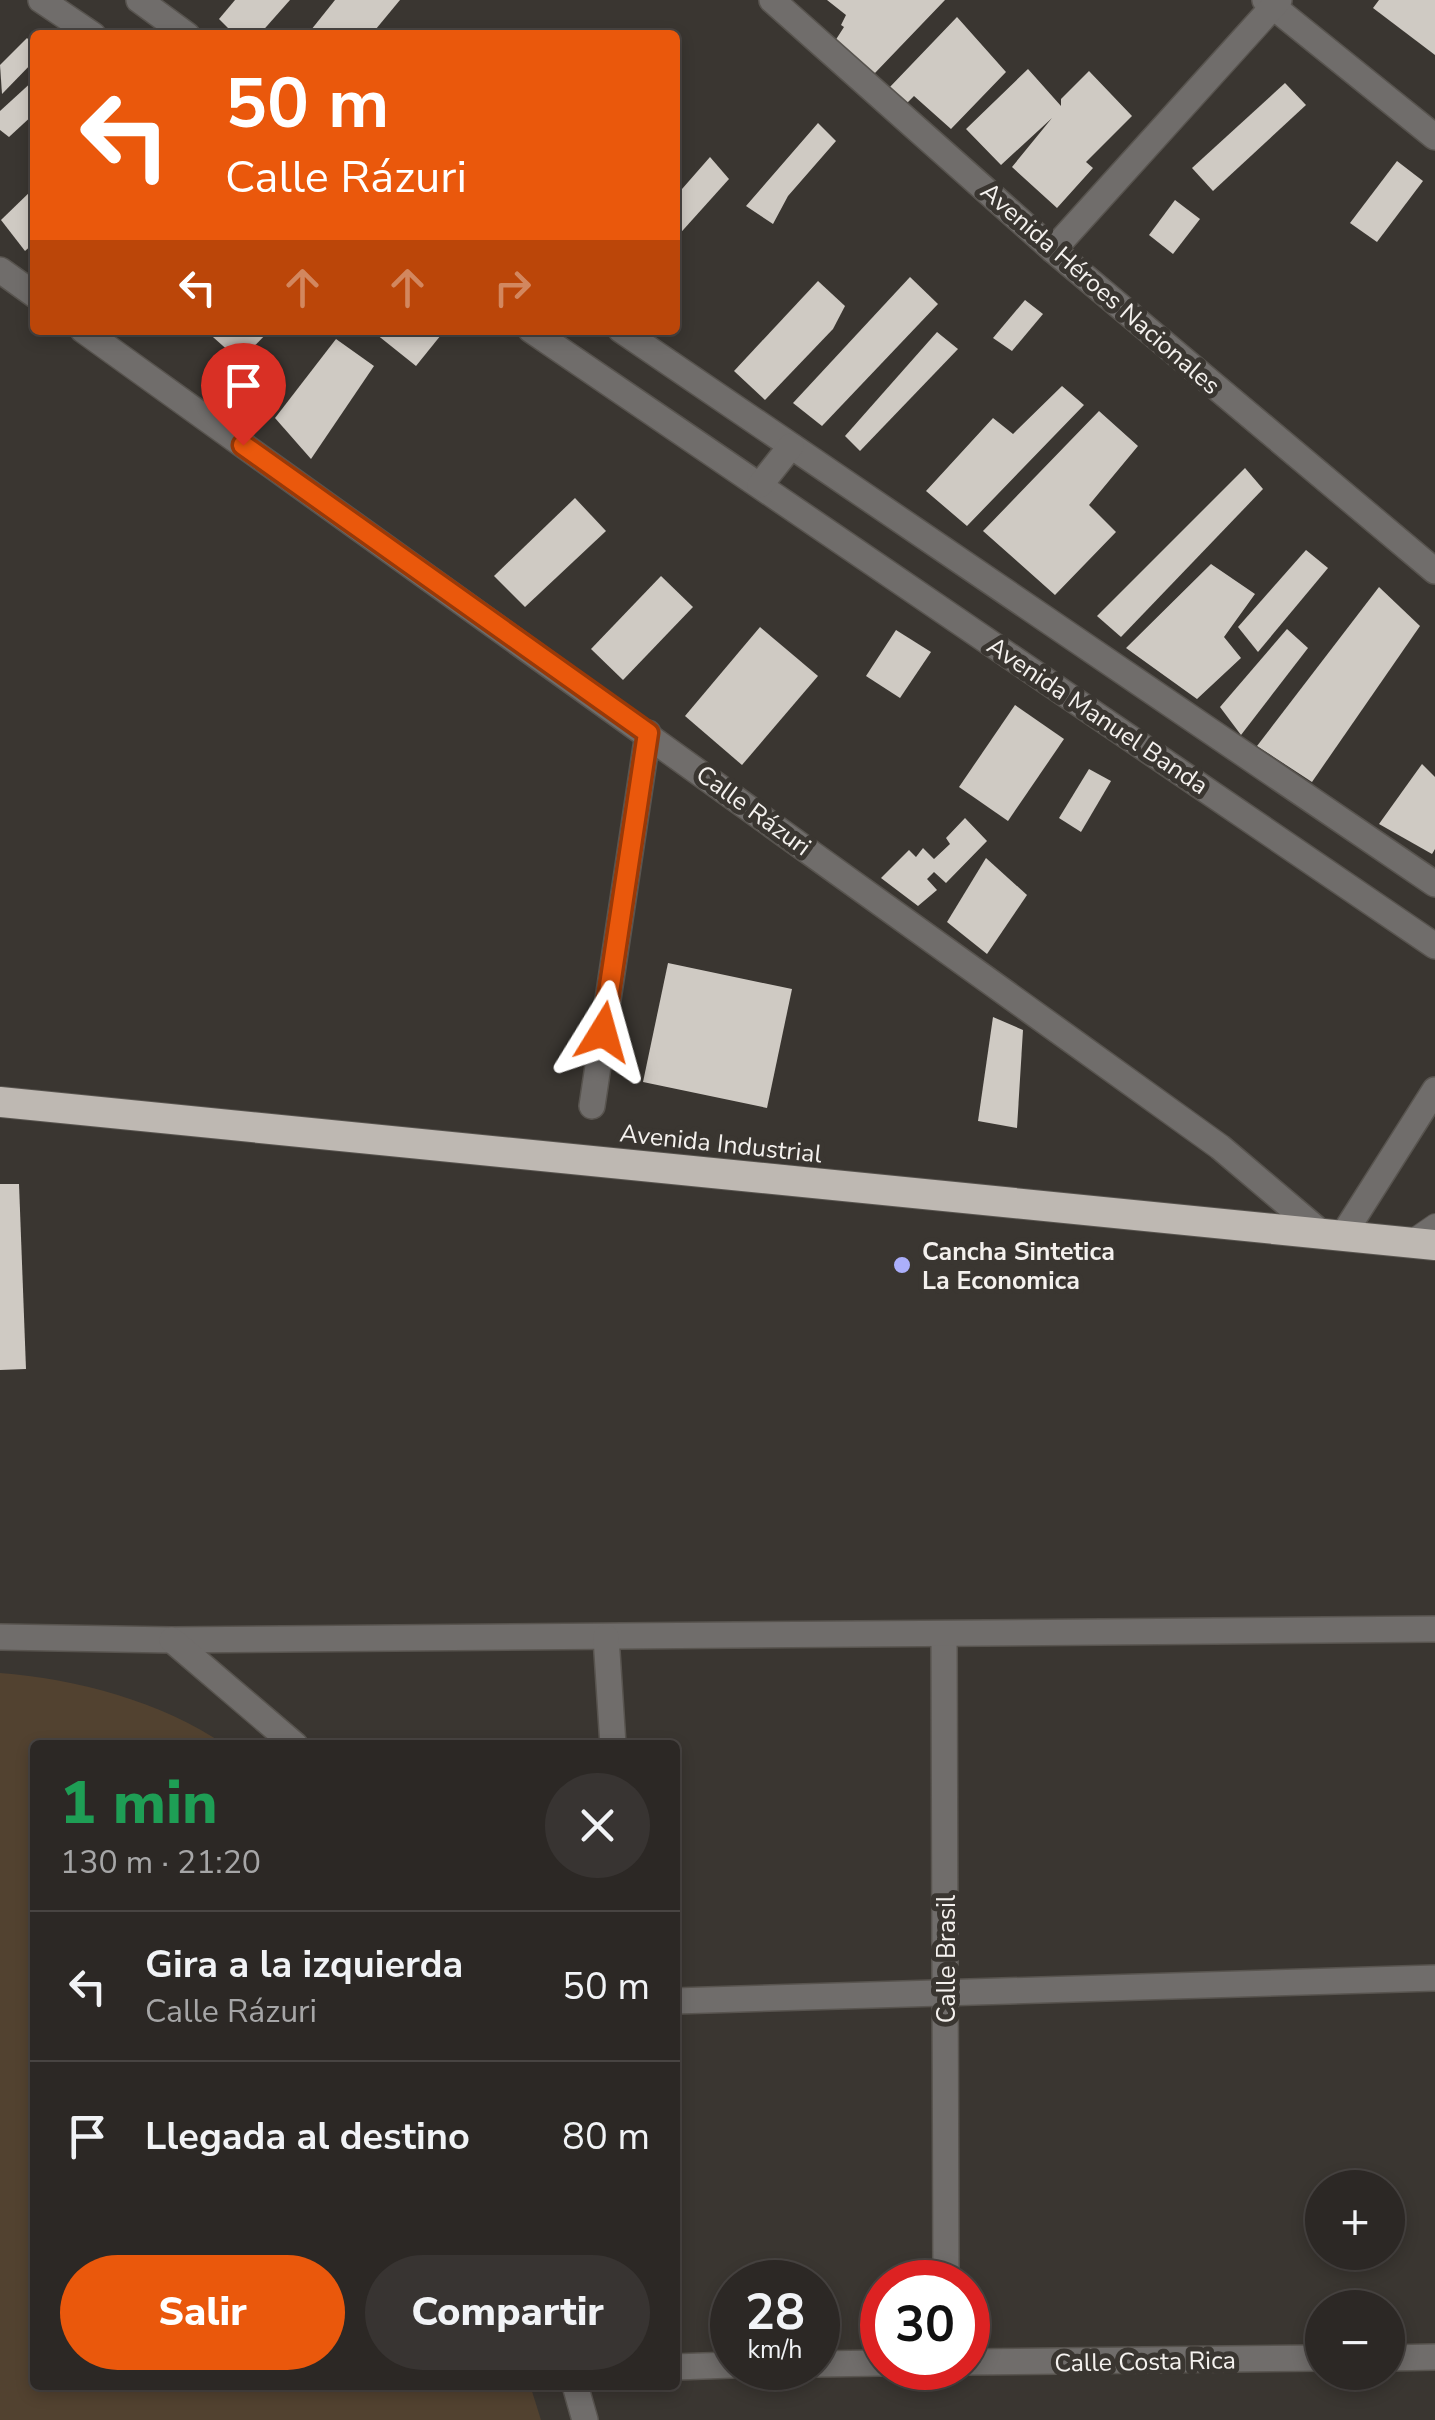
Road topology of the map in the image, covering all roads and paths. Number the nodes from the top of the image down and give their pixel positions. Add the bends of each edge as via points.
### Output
1 (42, 0) edge
2 (139, 0) edge
3 (772, 0) edge
4 (1272, 3) edge
5 (86, 30) edge
6 (181, 30) edge
7 (1435, 136) edge
8 (1053, 250) junction
9 (0, 270) edge
10 (30, 291) edge
11 (90, 335) edge
12 (537, 335) edge
13 (628, 335) edge
14 (792, 446) junction
15 (760, 485) junction
16 (1435, 571) edge
17 (648, 733) junction
18 (1435, 884) edge
19 (1435, 946) edge
20 (1435, 1090) edge
21 (0, 1102) edge
22 (592, 1106) dead end
23 (1435, 1224) edge
24 (1331, 1233) junction
25 (1422, 1244) edge
26 (1435, 1629) edge
27 (944, 1635) junction
28 (0, 1637) edge
29 (606, 1637) junction
30 (172, 1640) junction
31 (288, 1740) edge
32 (613, 1740) edge
33 (1435, 1978) edge
34 (946, 1995) junction
35 (680, 2001) edge
36 (946, 2260) edge
37 (1435, 2357) edge
38 (1305, 2358) edge
39 (1405, 2358) edge
40 (990, 2362) edge
41 (710, 2365) edge
42 (680, 2366) edge
43 (576, 2390) edge
44 (585, 2420) edge

1 - 5 street
2 - 6 street
3 - 8 street, Avenida Héroes Nacionales
4 - 7 street
4 - 8 street
8 - 16 street, Avenida Héroes Nacionales
9 - 10 street
11 - 17 street, Calle Rázuri
12 - 15 street, Avenida Manuel Banda
13 - 14 street, Avenida Manuel Banda
14 - 15 street
14 - 18 street, Avenida Manuel Banda
15 - 19 street, Avenida Manuel Banda
17 - 22 street
17 - 24 street, Calle Rázuri
20 - 24 street
21 - 24 highway, Avenida Industrial
23 - 25 lane
24 - 25 highway, Avenida Industrial
26 - 27 street
27 - 29 street
27 - 34 street, Calle Brasil
28 - 30 street
29 - 30 street
29 - 32 street
30 - 31 street
33 - 34 street
34 - 35 street
34 - 36 street, Calle Brasil
37 - 39 street
38 - 40 street, Calle Costa Rica
41 - 42 street
43 - 44 street

